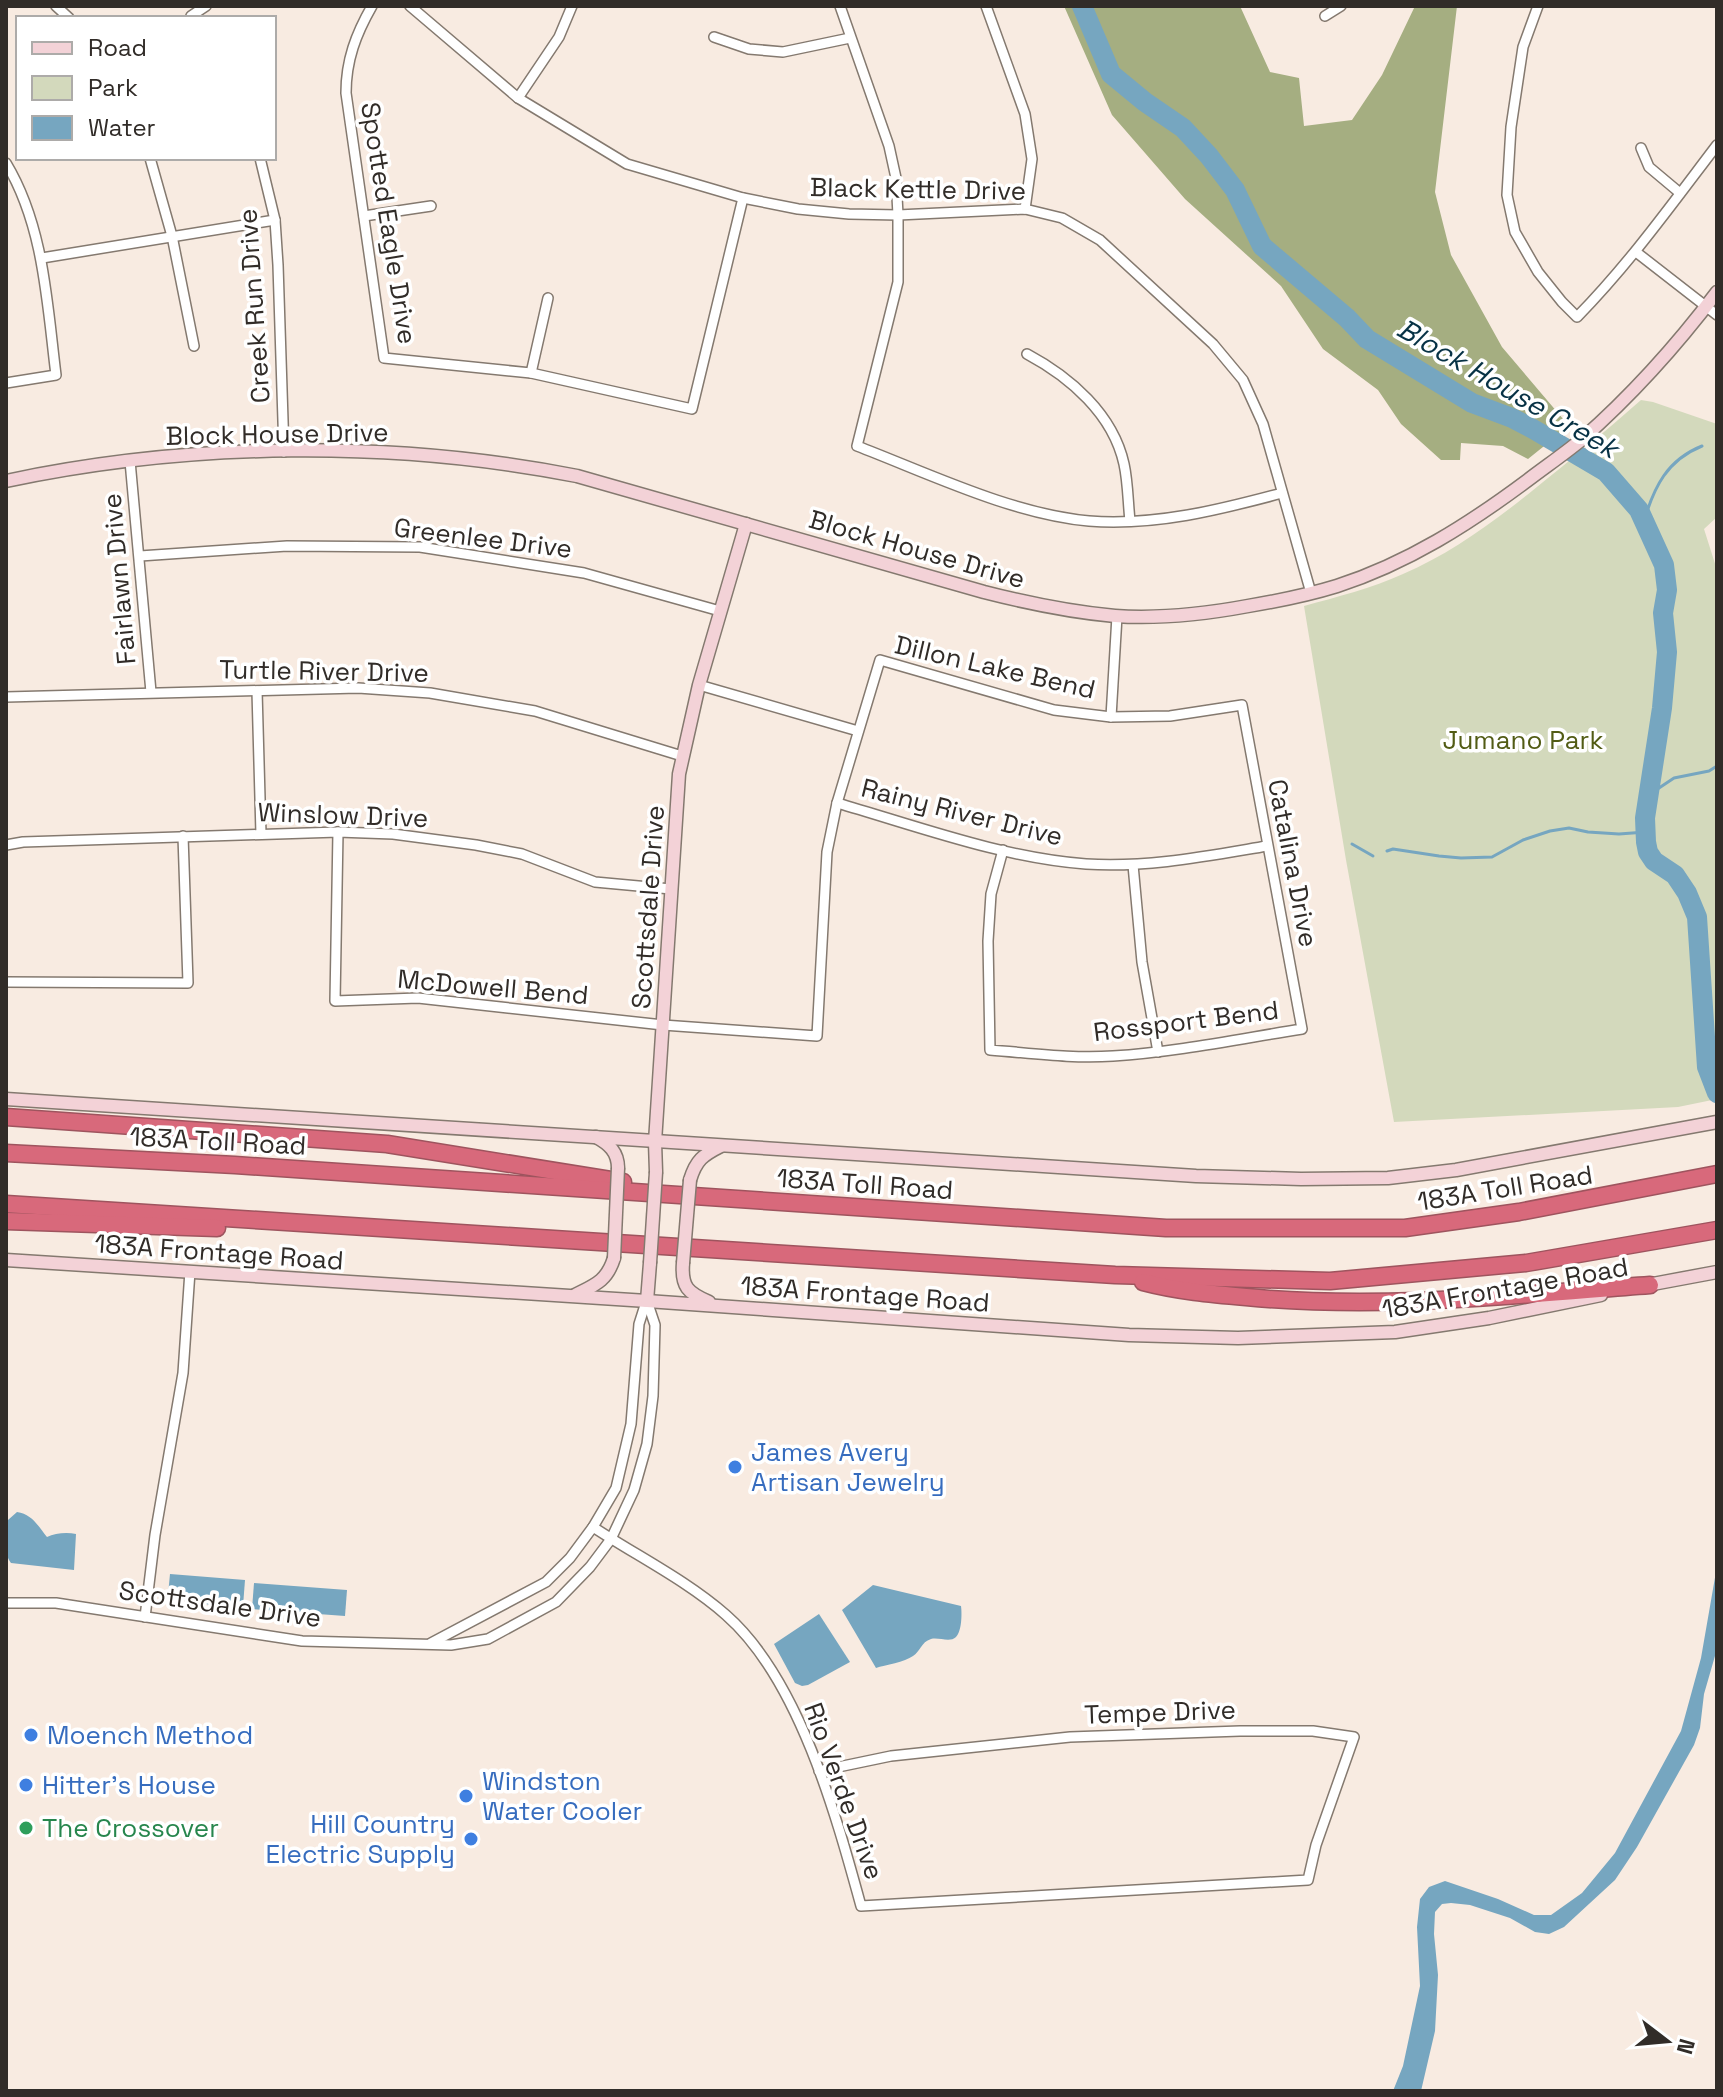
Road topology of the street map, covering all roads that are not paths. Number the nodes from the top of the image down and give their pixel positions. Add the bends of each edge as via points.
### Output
1 (372, 6) edge
2 (410, 6) edge
3 (572, 6) edge
4 (840, 6) edge
5 (986, 6) edge
6 (1341, 6) edge
7 (1538, 6) edge
8 (1325, 16) dead end
9 (714, 37) dead end
10 (850, 38) junction
11 (518, 98) junction
12 (1717, 145) edge
13 (1641, 148) dead end
14 (151, 160) edge
15 (260, 160) edge
16 (6, 163) edge
17 (1680, 193) junction
18 (743, 198) junction
19 (431, 206) dead end
20 (1025, 209) junction
21 (898, 215) junction
22 (364, 216) junction
23 (275, 220) junction
24 (172, 236) junction
25 (1636, 252) junction
26 (42, 258) junction
27 (1717, 292) edge
28 (548, 298) dead end
29 (1712, 311) edge
30 (194, 346) dead end
31 (1027, 354) dead end
32 (531, 373) junction
33 (6, 383) edge
34 (284, 452) junction
35 (130, 461) junction
36 (6, 481) edge
37 (1282, 493) junction
38 (1130, 521) junction
39 (746, 524) junction
40 (140, 556) junction
41 (1311, 593) junction
42 (720, 611) junction
43 (1117, 616) junction
44 (699, 685) junction
45 (257, 691) junction
46 (151, 692) junction
47 (6, 697) edge
48 (1242, 705) joint
49 (1111, 717) junction
50 (858, 731) junction
51 (682, 756) junction
52 (837, 803) junction
53 (338, 832) junction
54 (261, 834) junction
55 (183, 836) junction
56 (6, 845) edge
57 (1267, 846) junction
58 (1003, 850) junction
59 (1133, 865) junction
60 (671, 889) junction
61 (6, 982) edge
62 (663, 1025) junction
63 (1302, 1029) joint
64 (817, 1036) joint
65 (1158, 1052) junction
66 (6, 1099) edge
67 (6, 1117) edge
68 (1717, 1122) edge
69 (594, 1136) junction
70 (655, 1142) junction
71 (721, 1146) junction
72 (6, 1153) edge
73 (1717, 1174) edge
74 (719, 1198) junction
75 (6, 1204) edge
76 (6, 1221) edge
77 (319, 1223) junction
78 (1717, 1230) edge
79 (6, 1260) edge
80 (190, 1271) junction
81 (1717, 1272) edge
82 (1115, 1275) junction
83 (1650, 1285) junction
84 (572, 1296) junction
85 (647, 1301) junction
86 (719, 1306) junction
87 (593, 1527) junction
88 (611, 1539) junction
89 (6, 1603) edge
90 (145, 1617) junction
91 (428, 1644) junction
92 (819, 1771) junction
93 (1308, 1880) joint

1 - 22 street, Spotted Eagle Drive via 352,45 346,80
2 - 11 street, Black Kettle Drive
3 - 11 street via 559,37
4 - 10 street
5 - 20 street via 1025,114 1032,159
6 - 8 street
7 - 25 street via 1523,47 1511,127 1507,195 1515,232 1538,272 1577,317
9 - 10 street via 749,49 783,52
10 - 21 street via 889,146
11 - 18 street, Black Kettle Drive via 627,164
12 - 17 street
13 - 17 street via 1649,167
14 - 24 street
15 - 23 street, Creek Run Drive
16 - 26 street via 19,184
17 - 25 street
18 - 21 street, Black Kettle Drive via 798,209
18 - 32 street, Spotted Eagle Drive via 692,409
19 - 22 street
20 - 21 street, Black Kettle Drive
20 - 37 street, Black Kettle Drive via 1062,218 1100,240 1213,344 1243,380 1263,424
21 - 38 street via 898,282 857,446 1038,512
22 - 32 street, Spotted Eagle Drive via 384,358
23 - 24 street
23 - 34 street, Creek Run Drive
24 - 26 street
24 - 30 street
25 - 29 street
26 - 33 street via 56,375
27 - 29 main road, Block House Drive
28 - 32 street
29 - 41 main road, Block House Drive via 1580,441 1490,508 1410,556
31 - 38 street via 1092,403 1112,430 1124,464
34 - 35 main road, Block House Drive
34 - 39 main road, Block House Drive via 450,456 515,464
35 - 36 main road, Block House Drive
35 - 40 street, Fairlawn Drive
37 - 38 street via 1210,512
37 - 41 street, Black Kettle Drive
39 - 42 main road, Scottsdale Drive
39 - 43 main road, Block House Drive via 984,592
40 - 42 street, Greenlee Drive via 287,546 420,547 584,573
40 - 46 street, Fairlawn Drive
41 - 43 main road, Block House Drive via 1222,611
42 - 44 main road, Scottsdale Drive
43 - 49 street
44 - 50 street
44 - 51 main road, Scottsdale Drive
45 - 46 street, Turtle River Drive
45 - 51 street, Turtle River Drive via 358,688 430,693 535,711
45 - 54 street
46 - 47 street, Turtle River Drive
48 - 49 street, Dillon Lake Bend via 1170,716
48 - 57 street, Catalina Drive
49 - 50 street, Dillon Lake Bend via 1054,710 880,660
50 - 52 street, Dillon Lake Bend
51 - 60 main road, Scottsdale Drive
52 - 58 street, Rainy River Drive
52 - 64 street, Dillon Lake Bend via 827,852
53 - 54 street, Winslow Drive
53 - 60 street, Winslow Drive via 476,845 522,854 595,882
53 - 62 street, McDowell Bend via 335,1001 418,998
54 - 55 street, Winslow Drive
55 - 56 street, Winslow Drive
55 - 61 street via 188,983
57 - 59 street, Rainy River Drive
57 - 63 street, Catalina Drive
58 - 59 street, Rainy River Drive via 1086,864
58 - 65 street, Rossport Bend via 991,894 990,1050 1110,1057
59 - 65 street
60 - 62 main road, Scottsdale Drive
62 - 64 street, McDowell Bend
62 - 70 main road, Scottsdale Drive
63 - 65 street, Rossport Bend
66 - 69 main road
67 - 74 highway via 387,1144
68 - 71 main road via 1388,1178 1196,1176
69 - 70 main road
69 - 84 main road, bridge via 606,1142 618,1160 614,1258 603,1279
70 - 71 main road
70 - 85 main road, Scottsdale Drive, bridge
71 - 86 main road, bridge via 701,1158 690,1180 682,1276 689,1291
72 - 74 highway, 183A Toll Road
73 - 74 highway, 183A Toll Road via 1405,1228 1166,1228
75 - 77 highway
76 - 77 highway via 238,1229
77 - 82 highway
78 - 82 highway via 1526,1263 1330,1281
79 - 80 main road, 183A Frontage Road
80 - 84 main road, 183A Frontage Road
80 - 90 street via 183,1373
81 - 83 main road, 183A Frontage Road
82 - 83 highway via 1177,1291 1380,1302
83 - 86 main road, 183A Frontage Road via 1395,1332 1238,1338
84 - 85 main road, 183A Frontage Road
85 - 86 main road, 183A Frontage Road
85 - 87 street, Scottsdale Drive via 639,1324 631,1424 616,1488
85 - 88 street, Scottsdale Drive via 655,1325 647,1444 634,1490
87 - 88 street, Rio Verde Drive
87 - 91 street, Scottsdale Drive via 546,1582
88 - 91 street, Scottsdale Drive via 556,1602 488,1639
88 - 92 street, Rio Verde Drive via 729,1617 772,1671
89 - 90 street, Scottsdale Drive via 56,1603
90 - 91 street, Scottsdale Drive via 302,1641
92 - 93 street, Rio Verde Drive via 861,1906
92 - 93 street, Tempe Drive via 891,1756 1070,1737 1313,1731 1354,1737

